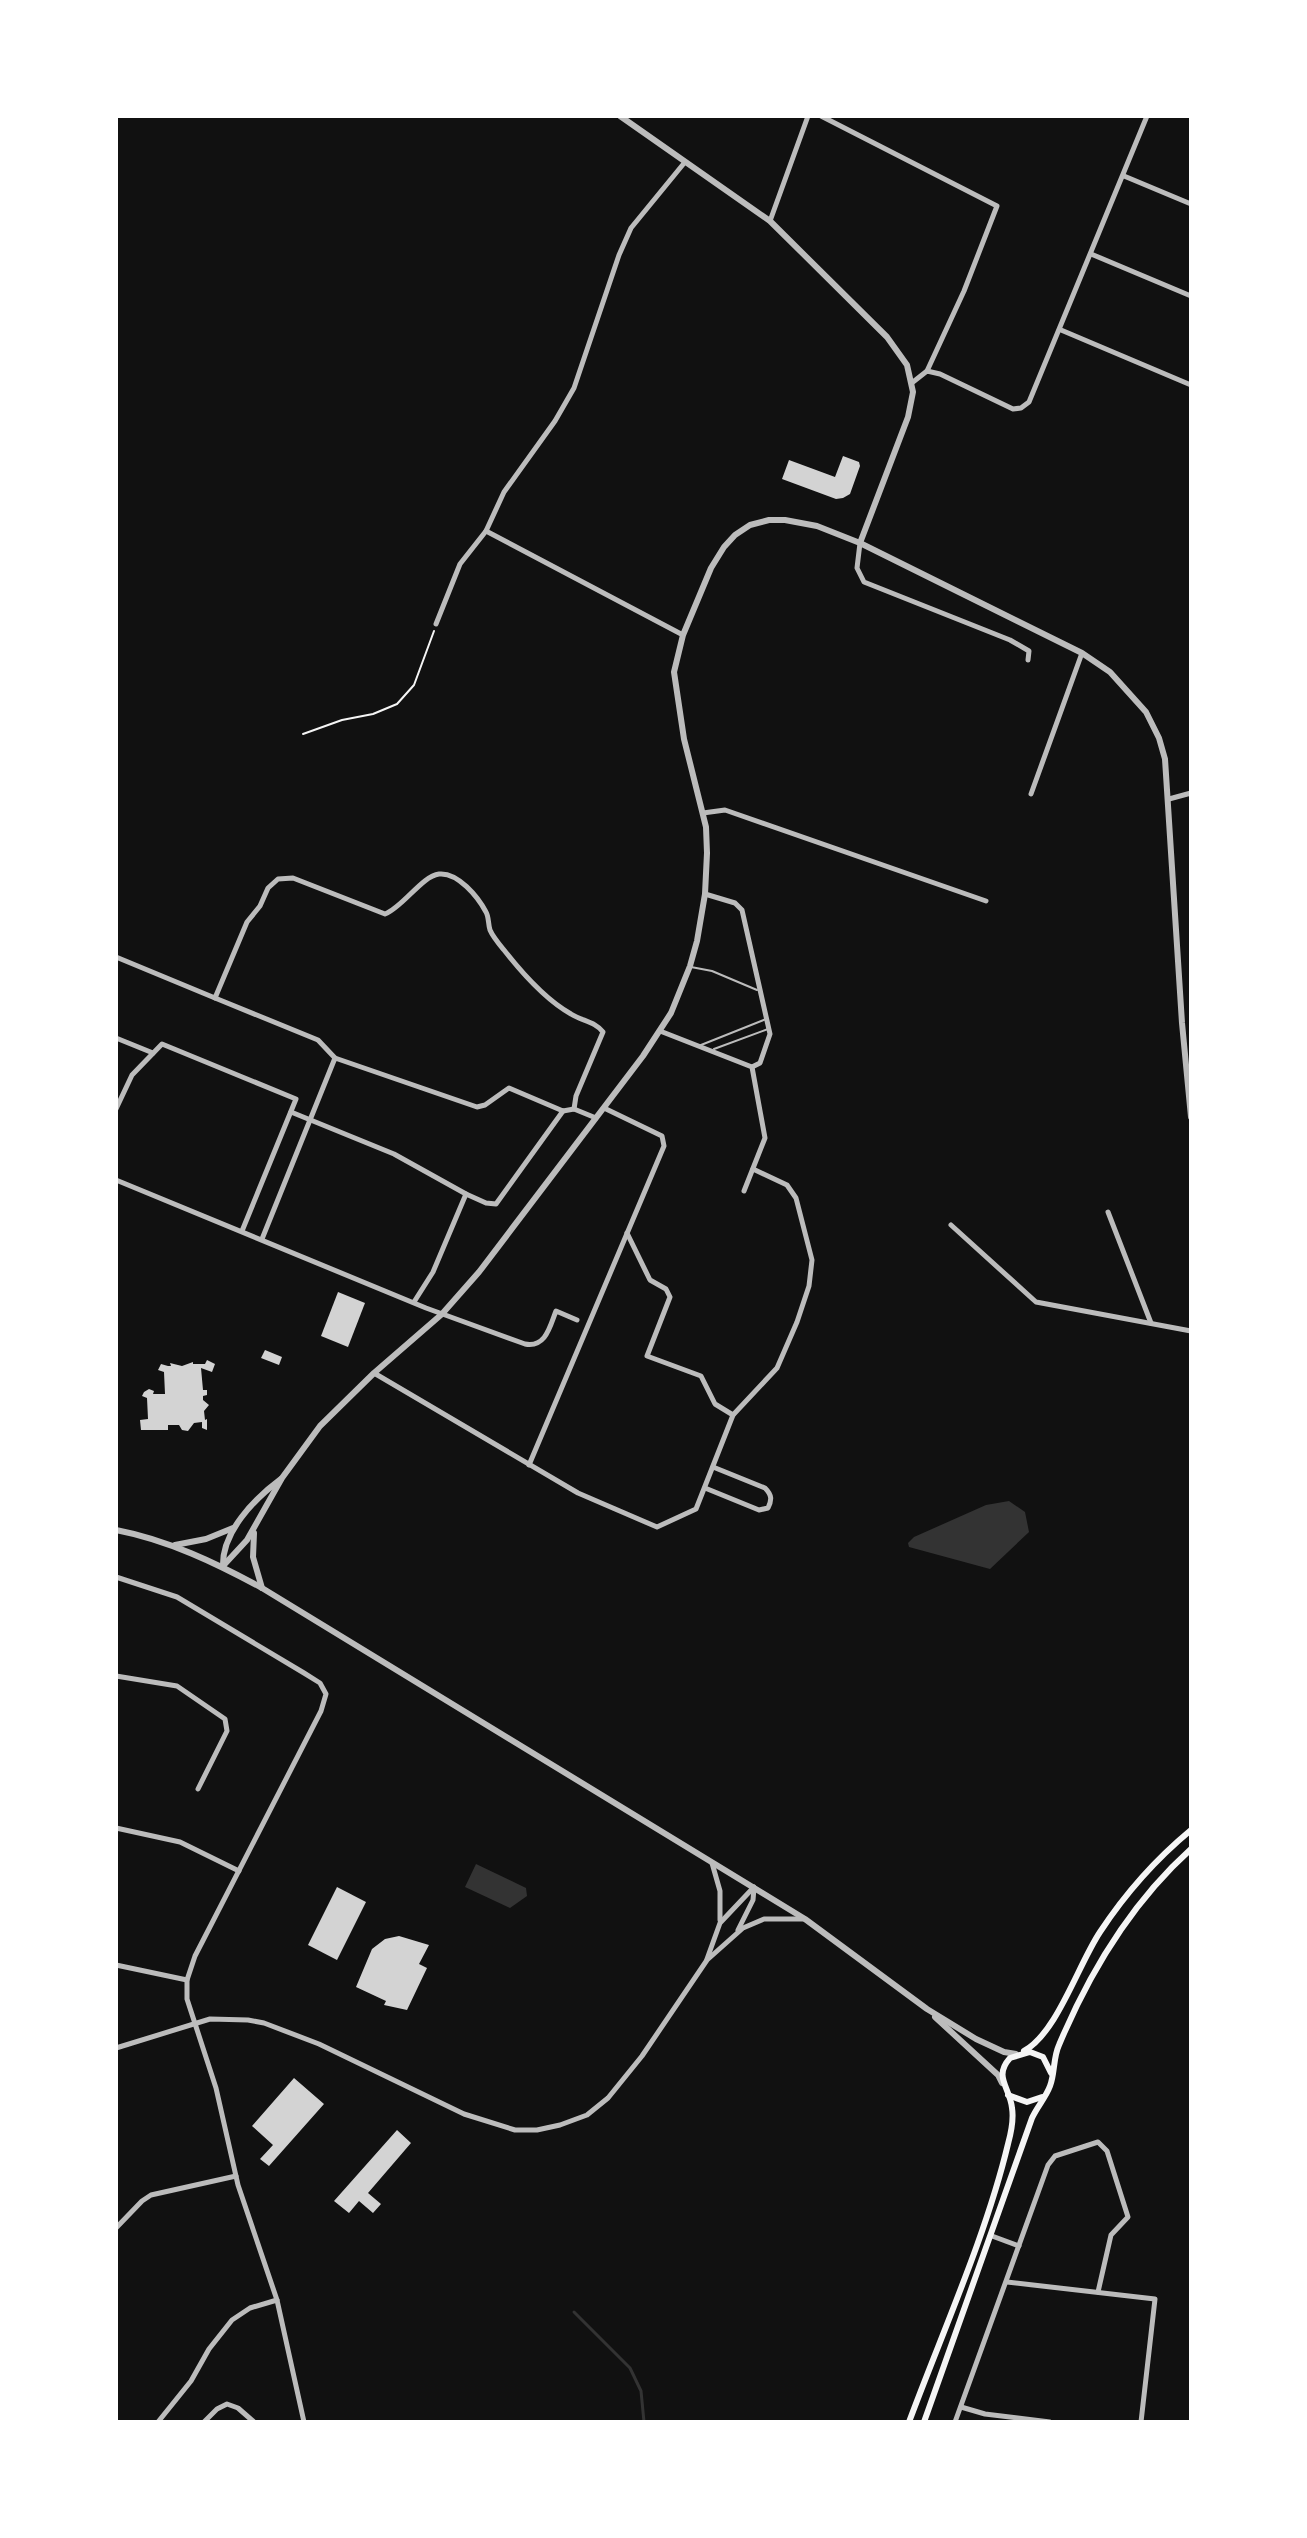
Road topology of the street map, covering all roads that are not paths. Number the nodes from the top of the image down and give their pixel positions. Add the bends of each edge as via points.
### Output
1 (620, 116) edge
2 (808, 116) edge
3 (821, 116) edge
4 (1147, 116) edge
5 (685, 162) junction
6 (1124, 176) junction
7 (1191, 204) edge
8 (770, 221) junction
9 (1091, 254) junction
10 (1191, 296) edge
11 (1061, 330) junction
12 (927, 371) junction
13 (913, 382) junction
14 (1191, 385) edge
15 (486, 531) junction
16 (860, 543) junction
17 (436, 624) road end
18 (683, 635) junction
19 (1082, 653) junction
20 (1028, 660) dead end
21 (1191, 793) edge
22 (1031, 794) dead end
23 (1169, 799) junction
24 (703, 813) junction
25 (705, 894) junction
26 (986, 901) dead end
27 (116, 957) edge
28 (690, 966) junction
29 (761, 992) junction
30 (215, 998) junction
31 (767, 1019) junction
32 (769, 1029) junction
33 (660, 1031) junction
34 (116, 1038) edge
35 (696, 1047) junction
36 (708, 1052) junction
37 (153, 1053) junction
38 (335, 1058) junction
39 (752, 1067) junction
40 (604, 1108) junction
41 (116, 1109) edge
42 (574, 1109) junction
43 (563, 1111) junction
44 (291, 1112) junction
45 (1191, 1117) edge
46 (596, 1118) junction
47 (310, 1120) junction
48 (753, 1169) junction
49 (116, 1180) edge
50 (744, 1191) dead end
51 (466, 1194) junction
52 (1108, 1212) dead end
53 (951, 1225) dead end
54 (242, 1231) junction
55 (627, 1233) junction
56 (262, 1239) junction
57 (414, 1302) junction
58 (442, 1314) junction
59 (577, 1320) dead end
60 (1151, 1324) junction
61 (1191, 1331) edge
62 (374, 1373) junction
63 (733, 1415) junction
64 (529, 1465) junction
65 (713, 1467) junction
66 (282, 1478) junction
67 (705, 1488) junction
68 (238, 1524) junction
69 (255, 1528) junction
70 (116, 1530) edge
71 (172, 1545) junction
72 (223, 1566) junction
73 (116, 1577) edge
74 (262, 1588) junction
75 (116, 1676) edge
76 (198, 1789) dead end
77 (116, 1828) edge
78 (1191, 1830) edge
79 (1191, 1849) edge
80 (710, 1859) junction
81 (239, 1871) junction
82 (754, 1887) junction
83 (805, 1919) junction
84 (720, 1923) junction
85 (734, 1936) junction
86 (707, 1960) junction
87 (116, 1965) edge
88 (187, 1980) junction
89 (927, 2009) junction
90 (195, 2023) junction
91 (116, 2048) edge
92 (1019, 2053) junction
93 (1052, 2076) junction
94 (1002, 2083) junction
95 (1008, 2095) junction
96 (1045, 2095) junction
97 (236, 2176) junction
98 (116, 2228) edge
99 (992, 2236) junction
100 (1019, 2246) junction
101 (1007, 2282) junction
102 (1098, 2292) junction
103 (277, 2300) junction
104 (961, 2407) junction
105 (158, 2422) edge
106 (204, 2422) edge
107 (254, 2422) edge
108 (304, 2422) edge
109 (909, 2422) edge
110 (924, 2422) edge
111 (955, 2422) edge
112 (1050, 2422) edge
113 (1141, 2422) edge

1 - 5 street
2 - 8 street
3 - 12 street via 997,206
4 - 6 street
5 - 8 street
5 - 15 street via 631,228 574,388 504,492
6 - 7 street
6 - 9 street
8 - 13 street via 887,337
9 - 10 street
9 - 11 street
11 - 12 street via 1029,402 1021,408
11 - 14 street
12 - 13 street
13 - 16 street via 908,417
15 - 17 street via 460,564
15 - 18 street
16 - 18 street via 799,522 750,525 718,556
16 - 19 street
16 - 20 street via 857,568 864,582 1010,640 1029,651
18 - 24 street via 674,672 677,703
19 - 22 street
19 - 23 street via 1110,672 1146,712 1165,759
21 - 23 street
23 - 45 street
24 - 25 street
24 - 26 street via 725,810
25 - 28 street
25 - 29 street via 742,910
27 - 30 street
28 - 29 lane
28 - 33 street
29 - 31 street
30 - 38 street via 318,1040
30 - 42 street via 247,922 278,879 293,878 385,914 430,878 447,875 465,886 486,912 491,931 516,965 560,1006 603,1032
31 - 32 street
31 - 35 lane
32 - 36 lane
32 - 39 street via 769,1043 760,1063
33 - 35 street
33 - 40 street
34 - 37 street
35 - 36 street
36 - 39 street
37 - 41 street via 132,1075
37 - 44 street via 162,1044 296,1099
38 - 43 street via 482,1107 509,1088
38 - 47 street
39 - 48 street via 765,1138
40 - 46 street
40 - 55 street via 662,1136 664,1146
42 - 43 street
42 - 46 street
43 - 51 street via 496,1204
44 - 47 street
44 - 54 street
46 - 58 street
47 - 51 street via 394,1154
47 - 56 street
48 - 50 street
48 - 63 street via 787,1185 796,1198 812,1260 809,1286 777,1368
49 - 54 street
51 - 57 street via 433,1272
52 - 60 street
53 - 60 street via 1036,1302
54 - 56 street
55 - 63 street via 650,1280 670,1297 647,1356 701,1376 715,1404
55 - 64 street
56 - 57 street
57 - 58 street
58 - 59 street via 533,1346 542,1341 556,1311
58 - 62 street
60 - 61 street
62 - 64 street
62 - 66 street via 320,1426
63 - 65 street
64 - 67 street via 657,1527 696,1509
65 - 67 street
65 - 67 street via 765,1488 772,1500 759,1510
66 - 68 street
66 - 69 street
68 - 71 street via 217,1536
68 - 72 street via 225,1544
69 - 72 street
69 - 74 street via 253,1557
70 - 71 street
71 - 72 street
72 - 74 street
73 - 81 street via 177,1597 324,1688 326,1701
74 - 80 street
75 - 76 street via 177,1686 225,1719 227,1731
77 - 81 street via 180,1842
78 - 92 main road via 1117,1908 1045,2033
79 - 93 main road via 1161,1877 1105,1952 1058,2047
80 - 82 street
80 - 84 street via 720,1891
81 - 88 street
82 - 83 street
82 - 84 street
82 - 85 street
83 - 85 street via 764,1919
83 - 89 street
84 - 86 street
85 - 86 street
86 - 90 street via 608,2098 587,2115 537,2130 515,2130 464,2114 264,2023 221,2018
87 - 88 street
88 - 90 street
89 - 92 street via 984,2044
89 - 94 street
90 - 91 street
90 - 97 street
92 - 93 main road via 1043,2057
92 - 94 main road via 1002,2069
93 - 96 main road
94 - 95 main road
95 - 96 main road via 1027,2102
95 - 109 main road via 1012,2122 1002,2165
96 - 99 main road via 1032,2118
97 - 98 street via 151,2195
97 - 103 street
99 - 100 street
99 - 110 main road
100 - 101 street
100 - 102 street via 1055,2156 1091,2143 1104,2145 1128,2217 1111,2235
101 - 102 street
101 - 104 street
102 - 113 street via 1155,2299
103 - 105 street via 232,2320
103 - 108 street
104 - 111 street
104 - 112 street
106 - 107 street via 227,2404

